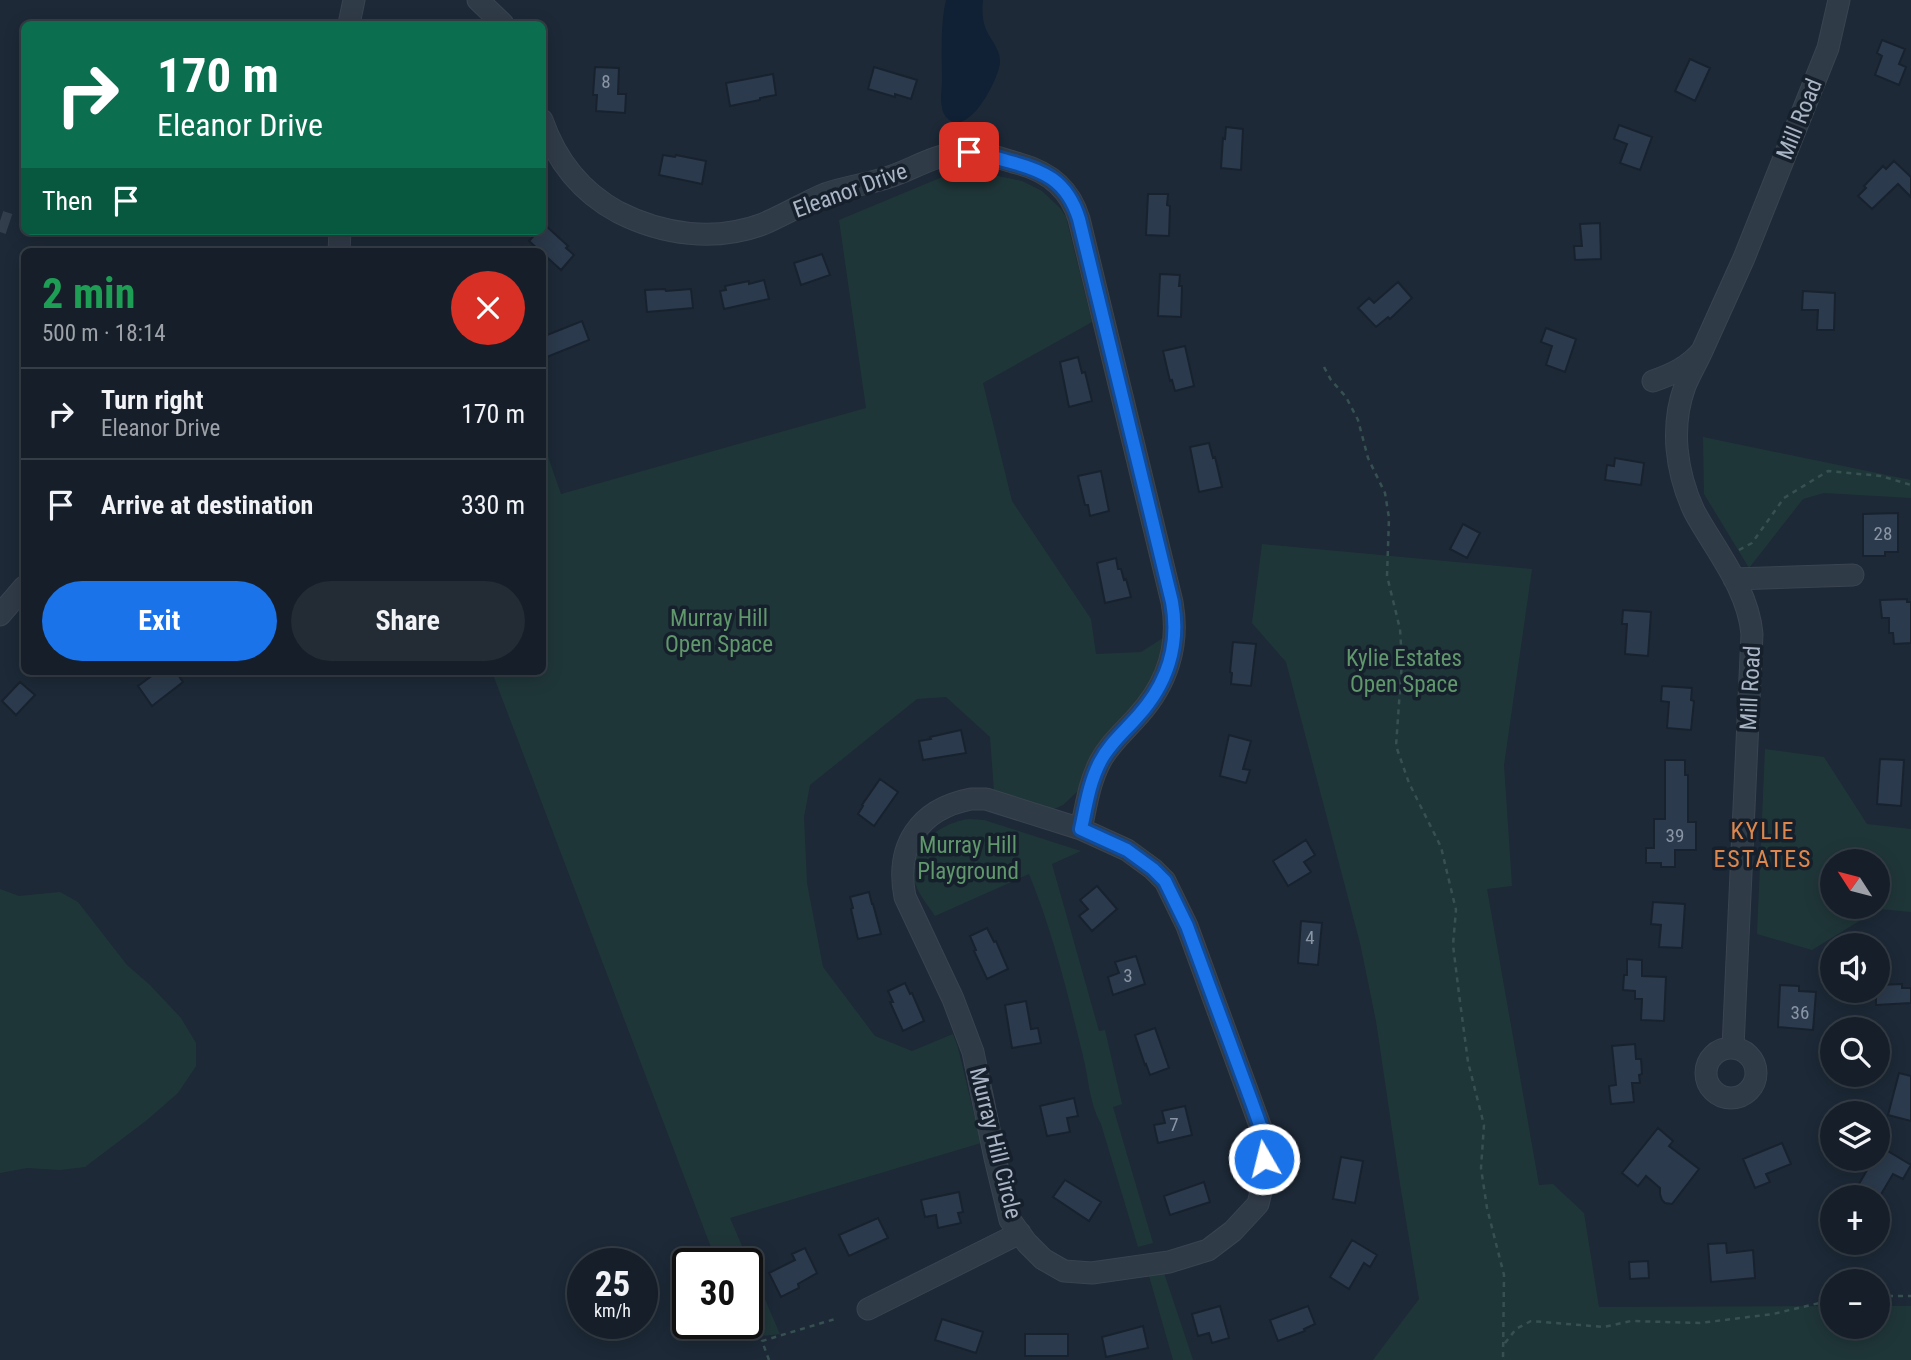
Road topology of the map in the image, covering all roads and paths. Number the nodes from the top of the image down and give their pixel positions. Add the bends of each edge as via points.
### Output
1 (354, 0) edge
2 (478, 0) edge
3 (1839, 0) edge
4 (350, 21) edge
5 (500, 21) edge
6 (546, 130) edge
7 (1702, 351) junction
8 (1324, 367) dead end
9 (1653, 382) dead end
10 (1911, 485) edge
11 (1729, 572) junction
12 (1853, 575) dead end
13 (21, 590) edge
14 (0, 615) edge
15 (1081, 829) junction
16 (1732, 1047) dead end
17 (1020, 1233) junction
18 (1890, 1296) edge
19 (1911, 1296) edge
20 (1820, 1303) edge
21 (868, 1309) dead end
22 (835, 1319) dead end
23 (1504, 1344) junction
24 (769, 1360) edge
25 (1503, 1360) edge

1 - 4 street
2 - 5 street
3 - 7 street, Mill Road via 1828,48
6 - 15 street, Eleanor Drive via 561,160 598,199 646,225 681,233 717,234 753,227 826,194 962,152 1037,170 1067,193 1079,219 1176,626 1167,672 1100,762
7 - 9 street, Mill Road via 1692,362
7 - 11 street, Mill Road via 1681,402 1677,452 1688,497
8 - 23 path via 1359,420 1368,457 1385,493 1387,576 1402,661 1396,746 1440,847 1456,910 1459,993 1468,1062 1484,1125 1481,1168 1504,1275
10 - 11 path via 1881,476 1828,471 1784,498 1752,543 1740,549
11 - 12 street
11 - 16 street, Mill Road via 1747,605 1752,634
13 - 14 street
15 - 17 street, Murray Hill Circle via 986,799 956,802 919,826 902,867 905,897 973,1052 1010,1220
15 - 17 street, Murray Hill Circle via 1127,850 1165,881 1187,926 1265,1139 1264,1179 1258,1204 1233,1231 1208,1250 1169,1262 1092,1273 1064,1272 1043,1259
17 - 21 street
18 - 19 path
20 - 23 path via 1773,1314 1700,1322 1631,1321 1604,1327 1531,1321 1516,1329
22 - 24 path via 762,1341
23 - 25 path

